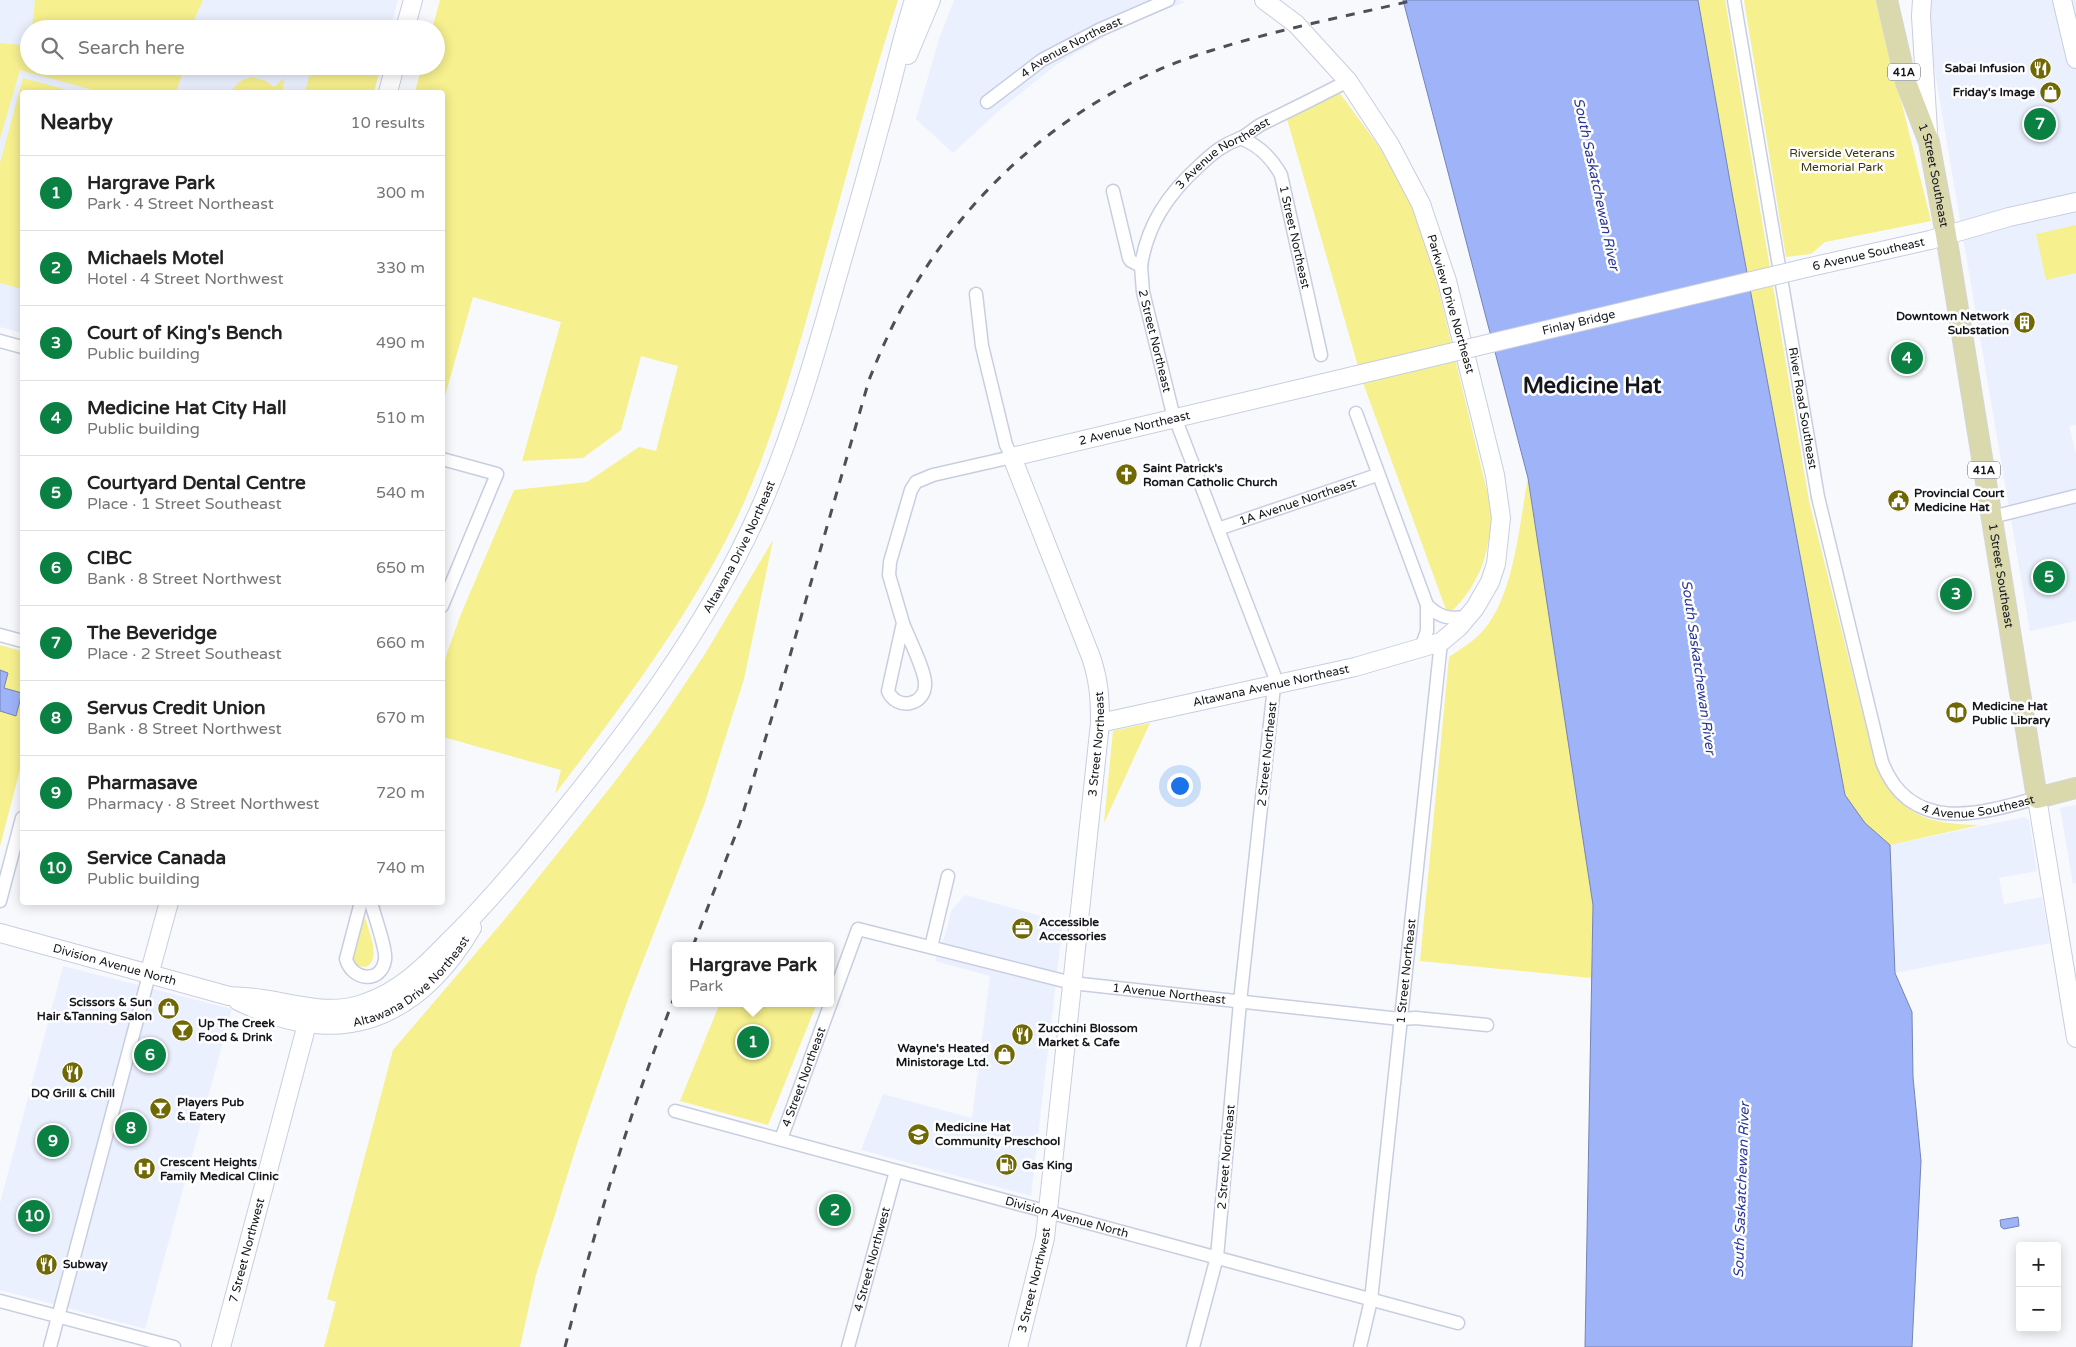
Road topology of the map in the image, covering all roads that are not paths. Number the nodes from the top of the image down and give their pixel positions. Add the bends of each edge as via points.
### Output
1 (413, 0) edge
2 (914, 0) edge
3 (931, 0) edge
4 (1264, 0) edge
5 (1734, 0) edge
6 (1887, 0) edge
7 (1922, 0) edge
8 (2062, 0) edge
9 (1160, 1) edge
10 (407, 20) edge
11 (2076, 59) edge
12 (393, 75) edge
13 (1348, 82) junction
14 (389, 90) edge
15 (987, 102) dead end
16 (879, 133) junction
17 (1240, 138) junction
18 (1929, 142) junction
19 (1113, 191) dead end
20 (2076, 202) edge
21 (1946, 235) junction
22 (1141, 266) junction
23 (1806, 268) joint
24 (976, 294) dead end
25 (0, 341) edge
26 (20, 346) edge
27 (1321, 356) dead end
28 (1353, 376) joint
29 (1356, 413) dead end
30 (1175, 419) junction
31 (1012, 457) junction
32 (445, 461) edge
33 (1378, 475) junction
34 (2076, 496) edge
35 (1992, 517) junction
36 (1218, 529) junction
37 (445, 599) edge
38 (1427, 605) junction
39 (1467, 617) junction
40 (903, 623) junction
41 (0, 635) edge
42 (20, 640) edge
43 (1441, 642) junction
44 (1421, 648) junction
45 (1275, 685) junction
46 (1100, 723) junction
47 (2076, 788) edge
48 (2037, 798) junction
49 (1911, 802) joint
50 (20, 826) edge
51 (948, 876) dead end
52 (0, 901) edge
53 (168, 905) edge
54 (360, 905) edge
55 (372, 905) edge
56 (858, 929) joint
57 (0, 933) edge
58 (931, 948) junction
59 (149, 975) junction
60 (1072, 983) junction
61 (834, 994) edge
62 (1240, 1002) junction
63 (829, 1007) edge
64 (309, 1016) junction
65 (343, 1016) joint
66 (1400, 1019) junction
67 (1487, 1025) dead end
68 (2076, 1038) edge
69 (675, 1111) dead end
70 (781, 1139) junction
71 (896, 1171) junction
72 (1048, 1212) junction
73 (1217, 1257) junction
74 (1371, 1300) junction
75 (0, 1301) edge
76 (58, 1317) junction
77 (1458, 1323) dead end
78 (50, 1347) edge
79 (174, 1347) edge
80 (221, 1347) edge
81 (848, 1347) edge
82 (1018, 1347) edge
83 (1193, 1347) edge
84 (1360, 1347) edge

1 - 10 street
2 - 16 street, Altawana Drive Northeast
3 - 16 street, Altawana Drive Northeast
4 - 13 street, Parkview Drive Northeast via 1296,24
5 - 49 street, River Road Southeast via 1818,497 1882,762 1887,776
6 - 18 main road, 1 Street Southeast / 41A via 1906,82
7 - 18 street
8 - 11 street
9 - 15 street, 4 Avenue Northeast via 1042,60
12 - 14 street
13 - 17 street, 3 Avenue Northeast
13 - 39 street, Parkview Drive Northeast via 1404,170 1433,236 1495,475 1501,518 1496,564 1482,596
16 - 65 street, Altawana Drive Northeast via 783,452 750,530 708,608 634,719 488,903 449,963 410,1000 380,1016
17 - 22 street, 3 Avenue Northeast via 1220,148 1169,197 1152,224
17 - 27 street, 1 Street Northeast via 1268,156 1280,175
18 - 21 main road, 1 Street Southeast / 41A
19 - 22 street via 1129,258
20 - 21 street, 6 Avenue Southeast
21 - 23 street, 6 Avenue Southeast
21 - 35 main road, 1 Street Southeast / 41A
22 - 30 street, 2 Street Northeast via 1143,292
23 - 28 street, Finlay Bridge, bridge
24 - 31 street, 3 Street Northeast via 982,346 1006,445
25 - 26 street
28 - 30 street, 2 Avenue Northeast
29 - 33 street
30 - 31 street, 2 Avenue Northeast
30 - 36 street, 2 Street Northeast
31 - 40 street, 2 Avenue Northeast via 916,482 890,562 889,575
31 - 46 street, 3 Street Northeast via 1098,680
32 - 37 street via 497,474
33 - 36 street, 1A Avenue Northeast
33 - 38 street
34 - 35 street
35 - 48 main road, 1 Street Southeast / 41A
36 - 45 street, 2 Street Northeast via 1275,677
38 - 39 street via 1436,614 1448,618
38 - 44 street via 1427,631
39 - 43 street, Parkview Drive Northeast
40 - 40 street via 888,691 891,698 906,703 920,698 925,681
41 - 42 street
43 - 44 street, Altawana Avenue Northeast
43 - 66 street, 1 Street Northeast
44 - 45 street, Altawana Avenue Northeast
45 - 46 street, Altawana Avenue Northeast
45 - 62 street, 2 Street Northeast
46 - 60 street, 3 Street Northeast
47 - 48 main road, 4 Avenue Southeast
48 - 49 street, 4 Avenue Southeast via 1955,815 1939,813
48 - 68 street, 1 Street Southeast
50 - 52 street
51 - 58 street
53 - 59 street
54 - 55 street via 346,959 356,974 368,977 382,968 385,956
56 - 58 street, 1 Avenue Northeast
56 - 61 street, 4 Street Northeast
57 - 59 street, Division Avenue North
58 - 60 street, 1 Avenue Northeast
59 - 64 street, Division Avenue North via 229,996 260,1012
59 - 76 street
60 - 62 street, 1 Avenue Northeast
60 - 72 street, 3 Street Northeast
62 - 66 street, 1 Avenue Northeast
62 - 73 street, 2 Street Northeast
63 - 70 street, 4 Street Northeast
64 - 65 street, Division Avenue North via 331,1026
64 - 80 street, 7 Street Northwest
66 - 67 street, 1 Avenue Northeast
66 - 74 street, 1 Street Northeast
69 - 70 street, Division Avenue North
70 - 71 street, Division Avenue North
71 - 72 street, Division Avenue North
71 - 81 street, 4 Street Northwest
72 - 73 street, Division Avenue North
72 - 82 street, 3 Street Northwest via 1044,1245
73 - 74 street, Division Avenue North
73 - 83 street, 2 Street Northeast
74 - 77 street, Division Avenue North
74 - 84 street, 1 Street Northeast
75 - 76 street
76 - 78 street
76 - 79 street

